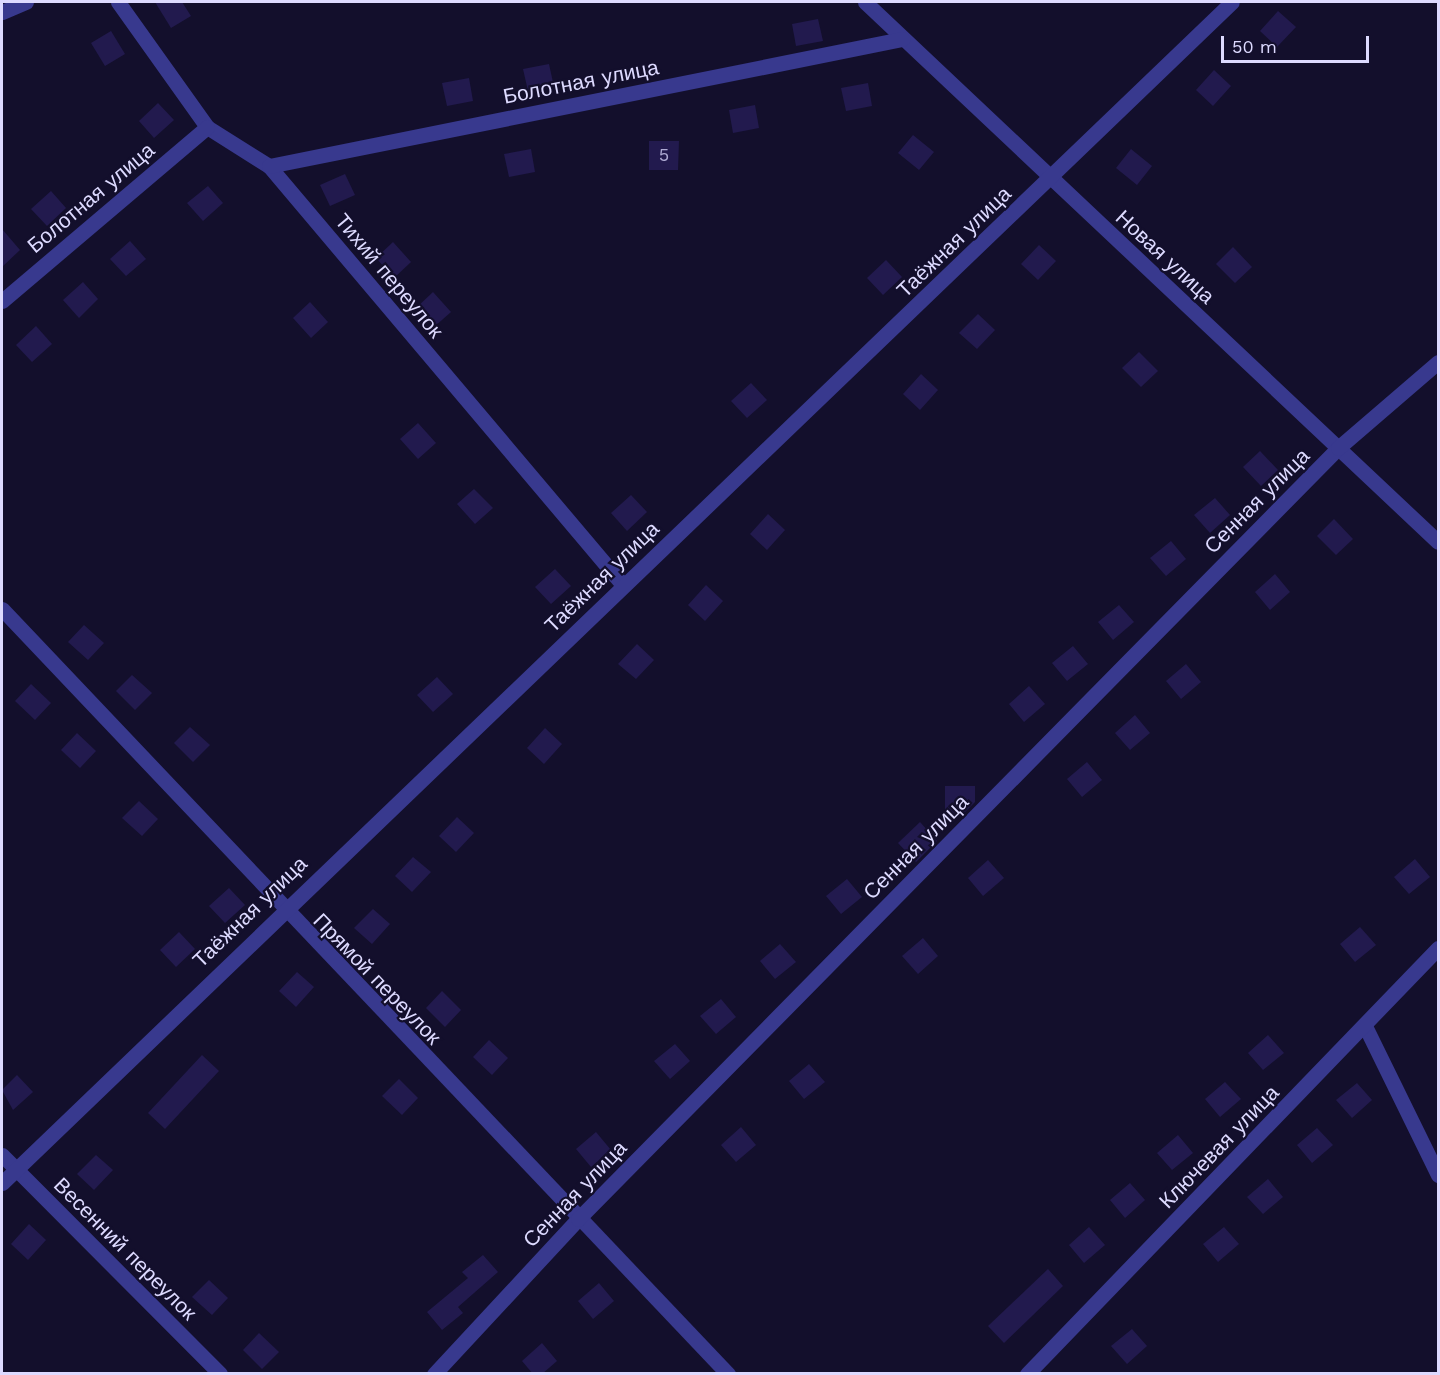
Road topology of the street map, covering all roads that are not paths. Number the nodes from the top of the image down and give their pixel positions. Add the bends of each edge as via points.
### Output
1 (26, 2) edge
2 (118, 2) edge
3 (865, 2) edge
4 (1232, 2) edge
5 (2, 12) edge
6 (902, 39) junction
7 (207, 127) junction
8 (268, 166) junction
9 (1050, 179) junction
10 (2, 301) edge
11 (1438, 362) edge
12 (1338, 448) junction
13 (1438, 542) edge
14 (623, 585) junction
15 (2, 609) edge
16 (282, 910) junction
17 (1438, 948) edge
18 (1366, 1028) junction
19 (2, 1155) edge
20 (16, 1170) junction
21 (1438, 1175) edge
22 (2, 1183) edge
23 (578, 1220) junction
24 (220, 1374) edge
25 (435, 1374) edge
26 (728, 1374) edge
27 (1027, 1374) edge

1 - 5 street
2 - 7 street, Тихий переулок
3 - 6 street, Новая улица
4 - 9 street, Таёжная улица
6 - 8 street, Болотная улица
6 - 9 street, Новая улица
7 - 8 street, Тихий переулок
7 - 10 street, Болотная улица
8 - 14 street, Тихий переулок
9 - 12 street, Новая улица
9 - 14 street, Таёжная улица
11 - 12 street, Сенная улица
12 - 13 street, Новая улица
12 - 23 street, Сенная улица
14 - 16 street, Таёжная улица
15 - 16 street, Прямой переулок
16 - 20 street, Таёжная улица
16 - 23 street, Прямой переулок
17 - 18 street, Ключевая улица
18 - 21 street
18 - 27 street, Ключевая улица
19 - 20 street, Весенний переулок
20 - 22 street, Таёжная улица
20 - 24 street, Весенний переулок
23 - 25 street, Сенная улица
23 - 26 street, Прямой переулок

